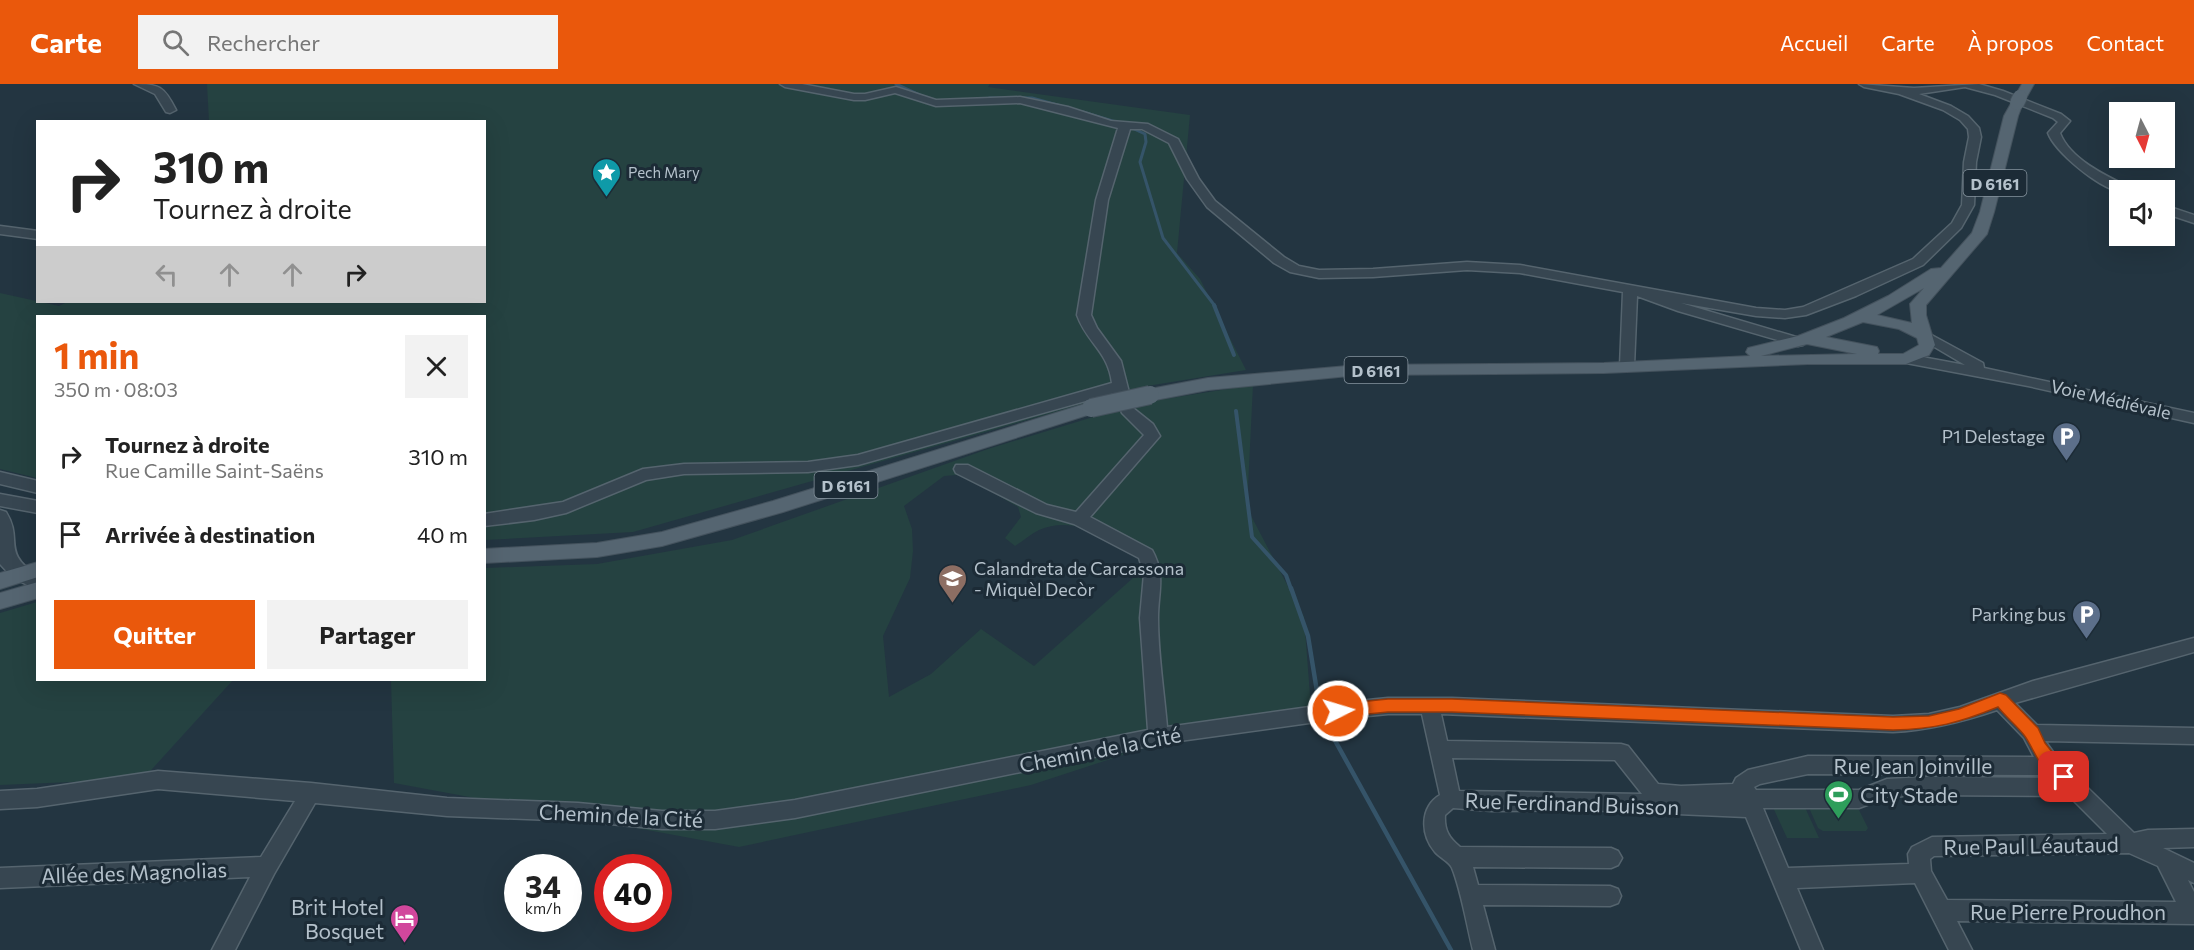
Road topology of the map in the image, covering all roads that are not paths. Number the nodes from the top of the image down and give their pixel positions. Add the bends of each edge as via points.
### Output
1 (139, 84) edge
2 (785, 84) edge
3 (1864, 84) edge
4 (1965, 84) edge
5 (2028, 84) edge
6 (1903, 92) junction
7 (170, 110) dead end
8 (1125, 125) junction
9 (2109, 180) edge
10 (2175, 212) edge
11 (2194, 219) edge
12 (0, 230) edge
13 (35, 232) edge
14 (1959, 257) junction
15 (1632, 290) junction
16 (1859, 316) junction
17 (1926, 336) junction
18 (1802, 341) junction
19 (1906, 358) junction
20 (1627, 366) junction
21 (1604, 368) junction
22 (2028, 381) junction
23 (1119, 386) junction
24 (2194, 418) edge
25 (968, 439) junction
26 (962, 469) dead end
27 (0, 478) edge
28 (36, 487) edge
29 (0, 500) edge
30 (36, 507) edge
31 (0, 516) edge
32 (1079, 519) junction
33 (486, 520) edge
34 (1, 547) edge
35 (486, 556) edge
36 (28, 571) edge
37 (0, 581) edge
38 (36, 591) edge
39 (0, 601) edge
40 (2194, 645) edge
41 (2000, 700) junction
42 (1430, 707) junction
43 (2032, 733) junction
44 (1158, 735) junction
45 (2194, 736) edge
46 (1438, 748) junction
47 (2052, 766) junction
48 (2075, 787) junction
49 (311, 792) junction
50 (1747, 796) junction
51 (1451, 799) junction
52 (0, 800) edge
53 (2194, 838) edge
54 (2130, 843) junction
55 (1458, 857) junction
56 (1611, 858) dead end
57 (2166, 861) junction
58 (267, 867) junction
59 (1921, 872) junction
60 (2194, 873) edge
61 (0, 878) edge
62 (1782, 878) junction
63 (1471, 895) junction
64 (1610, 896) dead end
65 (1942, 910) junction
66 (2194, 914) edge
67 (224, 950) edge
68 (1484, 950) edge
69 (1812, 950) edge
70 (1962, 950) edge

1 - 7 street via 160,90
2 - 8 street via 854,97 896,90 936,103 1035,102
3 - 6 street
4 - 6 street via 1939,91
4 - 9 street via 2057,116 2064,122 2054,133 2055,139 2072,156
5 - 14 main road, D 6161 via 2011,116 1979,234
6 - 15 street via 1964,118 1974,128 1975,137 1968,205 1957,225 1918,262 1842,297 1806,311 1785,314
8 - 15 street via 1144,126 1174,141 1193,179 1212,204 1295,269 1319,274 1467,266 1520,269
8 - 23 street via 1102,200 1084,315 1087,326 1114,360
10 - 11 street
12 - 13 street
14 - 16 main road, D 6161 via 1894,301
14 - 17 main road via 1918,304 1918,321
15 - 18 street
15 - 20 street
16 - 17 main road via 1904,325
16 - 18 main road, D 6161 via 1831,332
16 - 19 main road via 1874,340
17 - 19 main road via 1923,351
17 - 22 street via 1972,364
18 - 19 main road via 1845,344
18 - 20 main road, D 6161 via 1723,358
19 - 21 main road
19 - 22 street
20 - 21 main road, D 6161
21 - 25 main road, D 6161, bridge via 1328,372 1208,384 1091,408 1008,434
22 - 24 street, Voie Médiévale
23 - 25 street
23 - 32 street via 1128,410 1149,427 1152,436
25 - 33 street via 808,467 712,467 643,475 566,507
25 - 35 main road, D 6161 via 776,507 662,539 597,550
26 - 32 street via 1042,509
27 - 28 street
29 - 30 street
31 - 34 street via 5,533
32 - 44 street via 1146,554 1153,574 1149,618
34 - 36 street via 3,557
36 - 37 main road
38 - 39 main road
40 - 41 street, Chemin de la Cité
41 - 42 street, Chemin de la Cité via 1960,716 1893,724
41 - 43 street
42 - 44 street, Chemin de la Cité via 1338,711
42 - 46 street, Rue Ferdinand Buisson
43 - 45 street
43 - 47 street
44 - 49 street, Chemin de la Cité via 795,809 715,820 447,807
46 - 50 street via 1613,751 1621,753 1652,791
46 - 51 street, Rue Ferdinand Buisson
47 - 48 street
47 - 50 street, Rue Jean Joinville via 1808,765 1755,776
48 - 50 street via 1887,788 1859,799
48 - 54 street
49 - 52 street, Chemin de la Cité via 158,780
49 - 58 street
50 - 51 street, Rue Ferdinand Buisson via 1586,801
50 - 62 street
51 - 55 street via 1438,806 1433,819 1440,843
53 - 54 street, Rue Paul Léautaud
54 - 57 street
54 - 59 street, Rue Paul Léautaud via 1932,847 1919,854
55 - 56 street
55 - 63 street
57 - 60 street
57 - 66 street
58 - 61 street, Allée des Magnolias
58 - 67 street
59 - 62 street
59 - 65 street
62 - 69 street
63 - 64 street
63 - 68 street
65 - 66 street, Rue Pierre Proudhon
65 - 70 street

